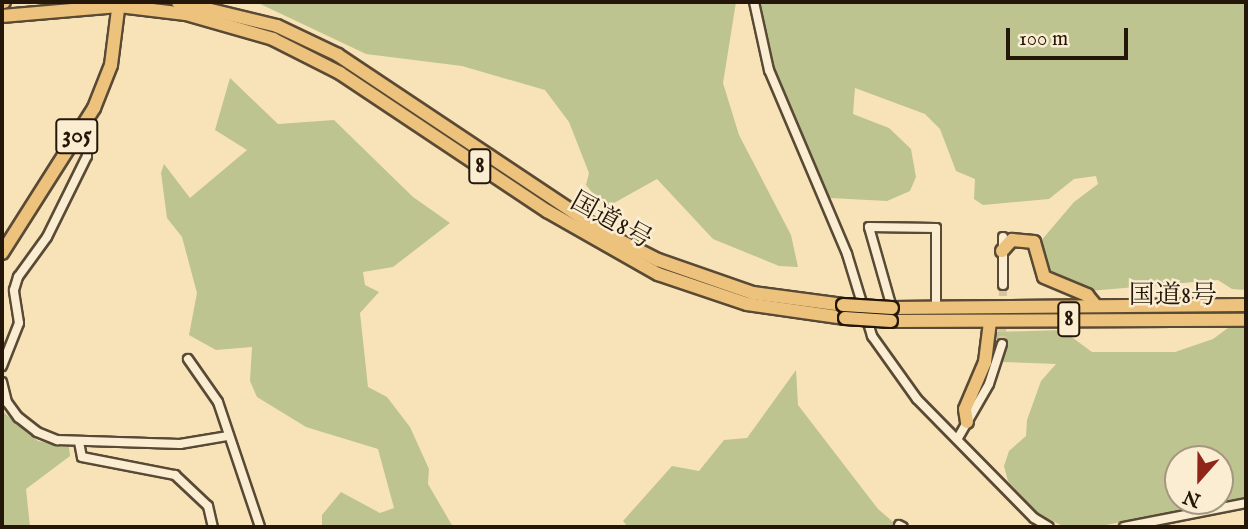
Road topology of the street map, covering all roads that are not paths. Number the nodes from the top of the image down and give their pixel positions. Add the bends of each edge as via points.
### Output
1 (178, 2) edge
2 (754, 2) edge
3 (119, 4) edge
4 (2, 16) edge
5 (77, 136) junction
6 (1003, 237) dead end
7 (1002, 251) junction
8 (2, 253) edge
9 (1003, 285) tunnel mouth
10 (1246, 305) edge
11 (1096, 306) junction
12 (936, 307) junction
13 (892, 315) junction
14 (1246, 320) edge
15 (990, 322) junction
16 (1002, 344) tunnel mouth
17 (188, 359) dead end
18 (2, 366) edge
19 (2, 382) edge
20 (967, 422) junction
21 (228, 436) junction
22 (958, 439) junction
23 (79, 442) junction
24 (1246, 503) edge
25 (213, 527) edge
26 (260, 527) edge
27 (1049, 527) edge
28 (1124, 527) edge

1 - 13 highway, 国道8号 / 8, bridge via 276,26 338,55 604,233 658,260 753,293
2 - 22 street via 769,69 847,254 872,336 917,399
3 - 4 highway, 国道8号 / 8
3 - 5 highway, 305 via 111,65
3 - 13 highway, 国道8号 / 8, bridge via 219,21 307,55 547,211 659,274 747,304 845,318
5 - 8 highway, 305
5 - 18 street via 88,142 87,156 47,237 18,277 14,290 19,323
6 - 7 street
7 - 9 street
7 - 11 highway via 1012,240 1034,242 1044,277 1087,295
10 - 11 highway, 国道8号 / 8
11 - 12 highway, 国道8号 / 8
12 - 13 highway, 国道8号 / 8
12 - 13 street via 936,228 869,227
13 - 15 highway, 国道8号 / 8
14 - 15 highway, 国道8号 / 8
15 - 20 highway via 985,362 965,408
16 - 20 street via 989,384
17 - 21 street via 218,402
19 - 23 street via 7,402 30,428 57,440
20 - 22 street
21 - 23 street via 180,444
21 - 26 street
22 - 27 street
23 - 25 street via 82,457 175,475 208,506
24 - 28 street

